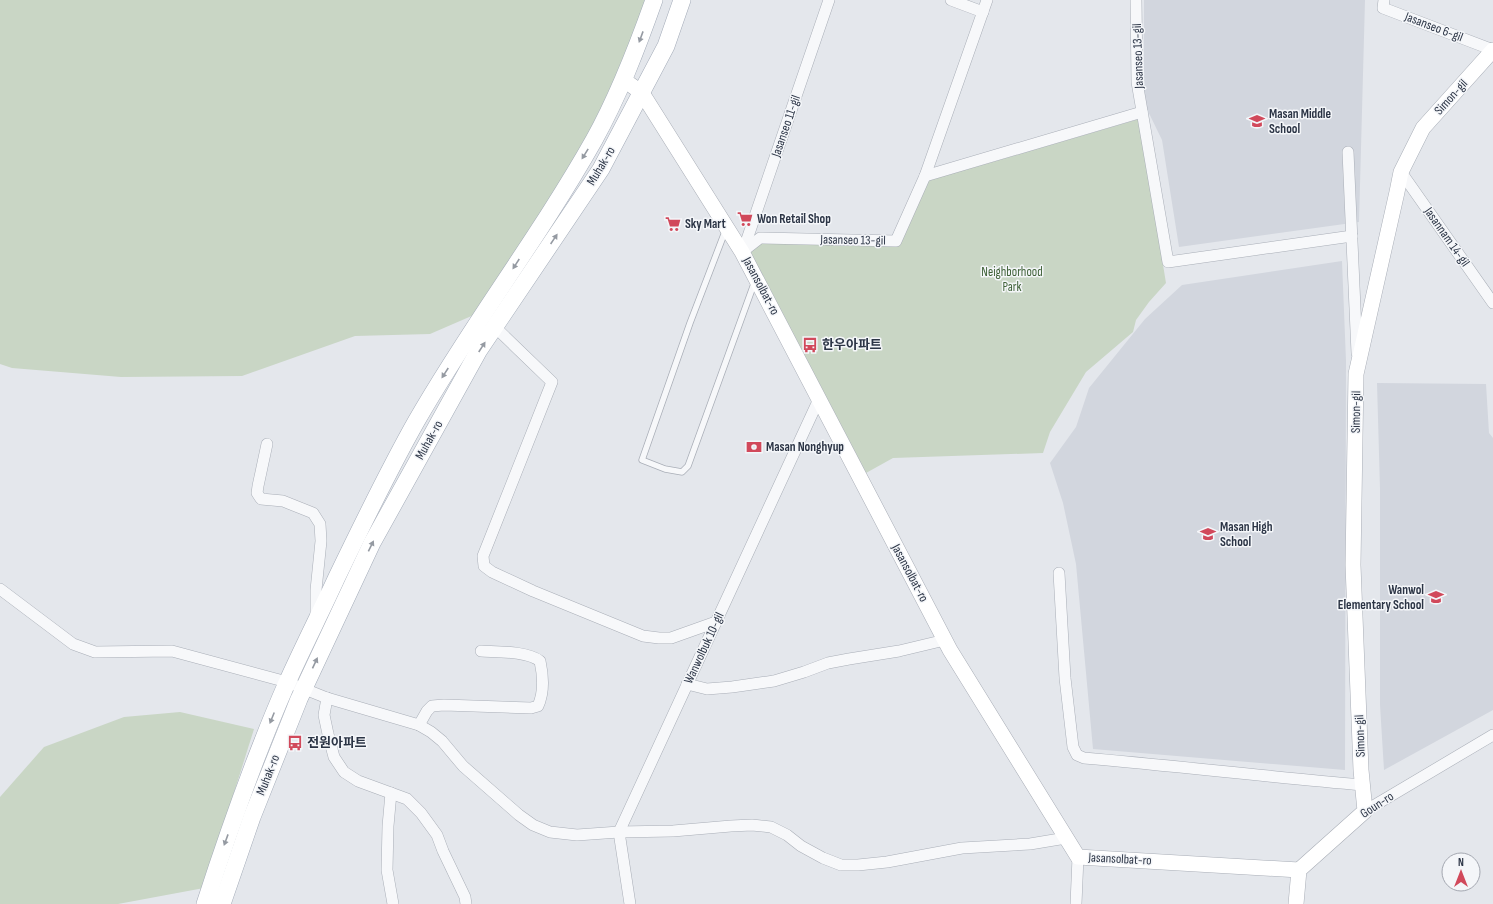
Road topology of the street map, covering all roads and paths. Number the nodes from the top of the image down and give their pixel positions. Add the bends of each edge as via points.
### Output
1 (654, 0) edge
2 (682, 0) edge
3 (829, 0) edge
4 (951, 0) edge
5 (987, 0) edge
6 (1136, 0) edge
7 (1384, 0) edge
8 (984, 12) junction
9 (1493, 50) edge
10 (624, 80) junction
11 (642, 93) junction
12 (1142, 112) junction
13 (1348, 152) dead end
14 (1401, 172) junction
15 (925, 176) junction
16 (726, 227) junction
17 (1352, 236) junction
18 (742, 252) junction
19 (756, 277) junction
20 (1493, 303) edge
21 (495, 327) junction
22 (1358, 369) junction
23 (819, 399) junction
24 (267, 444) dead end
25 (1059, 573) dead end
26 (0, 589) edge
27 (316, 622) junction
28 (716, 622) junction
29 (946, 640) junction
30 (482, 651) dead end
31 (287, 682) junction
32 (687, 684) junction
33 (303, 689) junction
34 (327, 698) junction
35 (419, 725) junction
36 (1493, 735) edge
37 (1363, 785) junction
38 (391, 793) junction
39 (1365, 811) junction
40 (619, 832) junction
41 (1066, 838) junction
42 (1078, 857) junction
43 (1299, 870) junction
44 (205, 904) edge
45 (222, 904) edge
46 (393, 904) edge
47 (466, 904) edge
48 (630, 904) edge
49 (1076, 904) edge
50 (1296, 904) edge

1 -> 10 main road, Muhak-ro
2 - 11 main road, Muhak-ro via 666,46
3 - 18 street, Jasanseo 11-gil
4 - 8 street
5 - 8 street, Jasanseo 13-gil
6 - 12 street, Jasanseo 13-gil via 1137,82
7 - 9 street, Jasanseo 6-gil via 1383,8
8 - 15 street, Jasanseo 13-gil
9 - 14 main road, Simon-gil via 1423,128
10 - 11 main road
10 -> 27 main road, Muhak-ro via 590,146 414,425 382,484
11 - 16 main road, Jasansolbat-ro
21 -> 11 main road, Muhak-ro via 601,168
12 - 15 street
12 - 17 street, Jasanseo 13-gil via 1168,262
13 - 17 street
14 - 20 street, Jasannam 14-gil
14 - 22 main road, Simon-gil
15 - 18 street, Jasanseo 13-gil via 896,241 760,238
16 - 18 main road, Jasansolbat-ro
16 - 19 lane via 642,460 665,469 682,472 688,466
17 - 22 street
18 - 19 main road, Jasansolbat-ro
19 - 23 main road, Jasansolbat-ro
21 - 28 street via 552,382 483,556 484,566 533,591 643,636 671,638
33 -> 21 main road, Muhak-ro via 372,543 479,350
22 - 37 main road, Simon-gil via 1353,565
23 - 28 street, Wanwolbuk 10-gil
23 - 29 main road, Jasansolbat-ro
24 - 27 street via 258,486 261,499 283,501 313,513 320,524
25 - 37 street via 1065,678 1073,747 1077,755 1084,758 1253,776
26 - 31 street via 73,644 95,652 172,651
27 - 31 main road, Muhak-ro
28 - 32 street, Wanwolbuk 10-gil
29 - 32 street via 828,663 774,681 707,689
29 - 41 main road, Jasansolbat-ro
30 - 35 street via 520,654 535,657 540,661 541,699 538,706 432,706
31 - 33 street
31 -> 44 main road, Muhak-ro via 248,778
32 - 40 street, Wanwolbuk 10-gil
33 - 34 street
33 - 45 main road, Muhak-ro via 252,817
34 - 35 street
34 - 38 street via 324,715 334,757 344,772 358,781
35 - 40 street via 442,741 463,766 533,825 564,835
36 - 39 street, Goun-ro
37 - 39 main road, Simon-gil
38 - 46 street via 387,870
38 - 47 street via 407,799 437,835
39 - 43 main road, Goun-ro
40 - 41 street via 752,825 771,827 823,858 841,865 887,862 962,848 1030,844
40 - 48 street
41 - 42 main road, Jasansolbat-ro
42 - 43 main road, Jasansolbat-ro
42 - 49 street
43 - 50 main road

